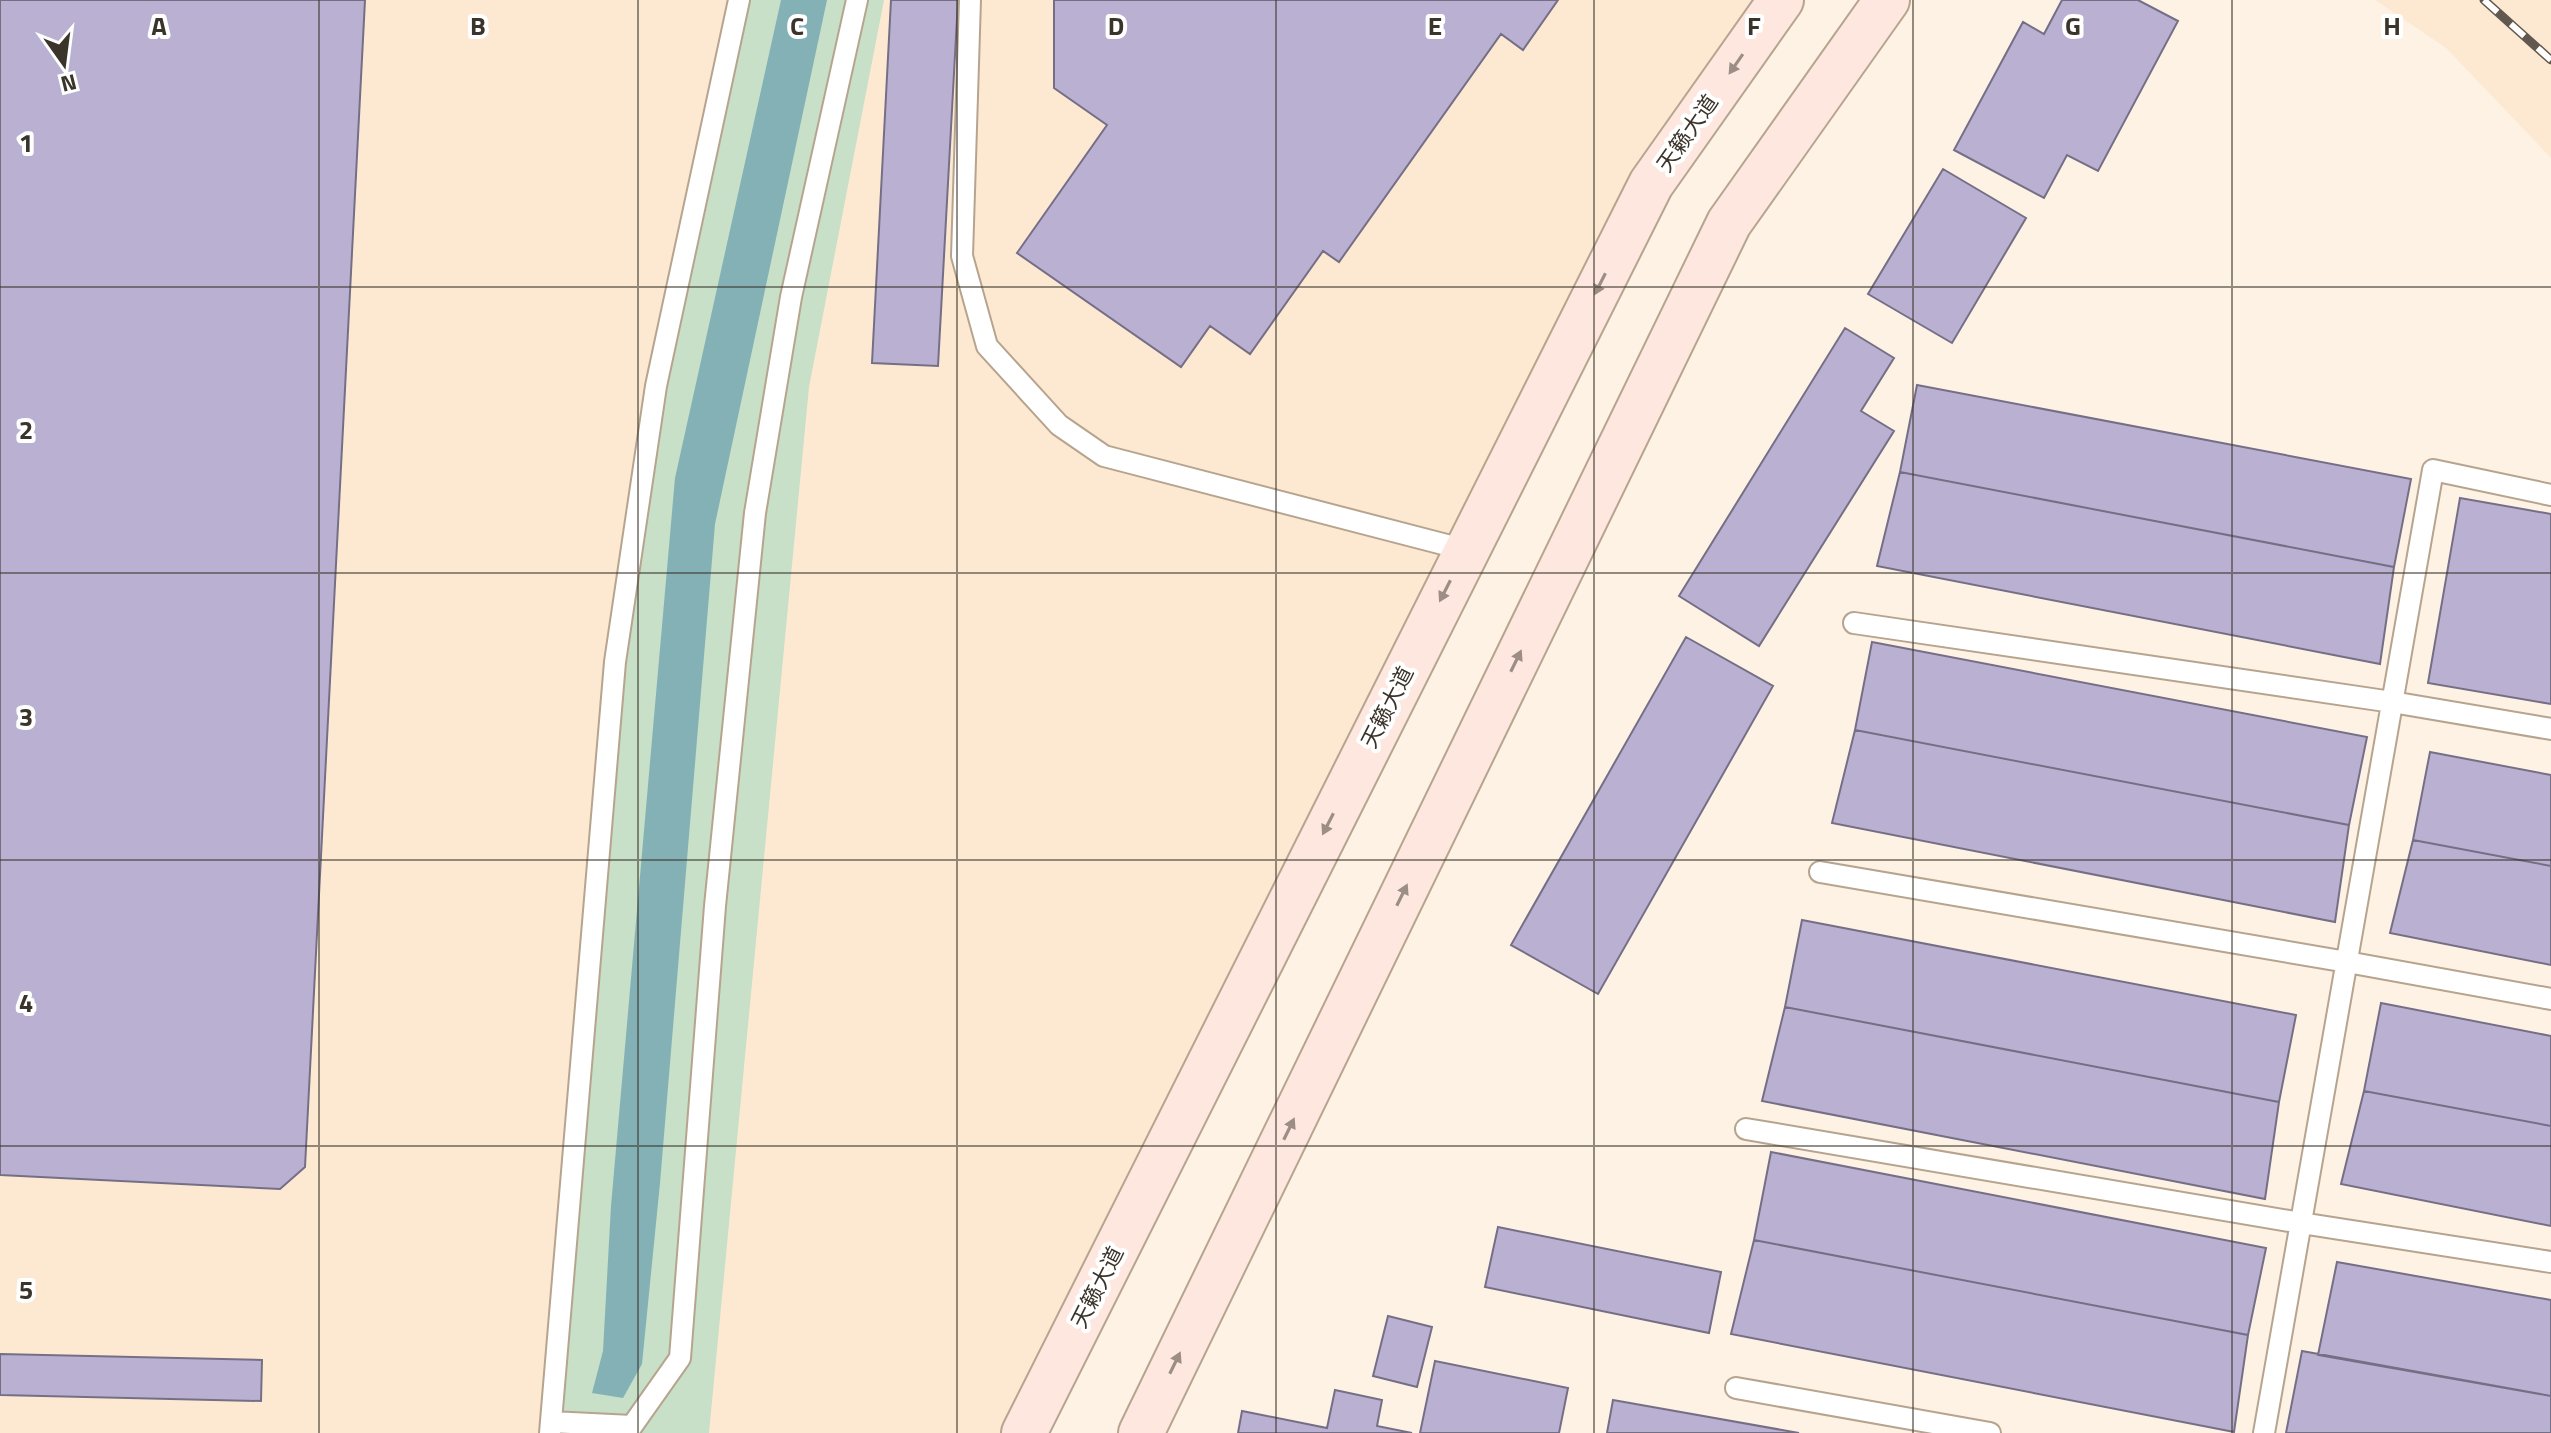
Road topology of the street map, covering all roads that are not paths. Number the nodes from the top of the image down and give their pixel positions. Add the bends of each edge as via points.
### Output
1 (739, 0) edge
2 (857, 0) edge
3 (970, 0) edge
4 (1781, 0) edge
5 (1887, 0) edge
6 (2551, 495) edge
7 (1466, 550) junction
8 (1854, 623) dead end
9 (2392, 702) junction
10 (2551, 729) edge
11 (1820, 872) dead end
12 (2347, 962) junction
13 (2551, 999) edge
14 (1746, 1129) dead end
15 (2301, 1223) junction
16 (2551, 1262) edge
17 (1736, 1388) dead end
18 (550, 1427) edge
19 (1024, 1433) edge
20 (1141, 1433) edge
21 (1990, 1433) edge
22 (2264, 1433) edge

1 - 18 lane via 656,386 615,662
2 - 18 lane via 791,297 755,513 714,922 680,1358 632,1426
3 - 7 lane via 962,256 987,346 1059,425 1104,456
4 -> 7 main road, 天籁大道 via 1651,184
20 -> 5 main road via 1729,223
6 - 9 lane via 2433,470
7 -> 19 main road, 天籁大道
8 - 9 lane
9 - 10 lane
9 - 12 lane
11 - 12 lane
12 - 13 lane
12 - 15 lane
14 - 15 lane
15 - 16 lane
15 - 22 lane
17 - 21 lane

